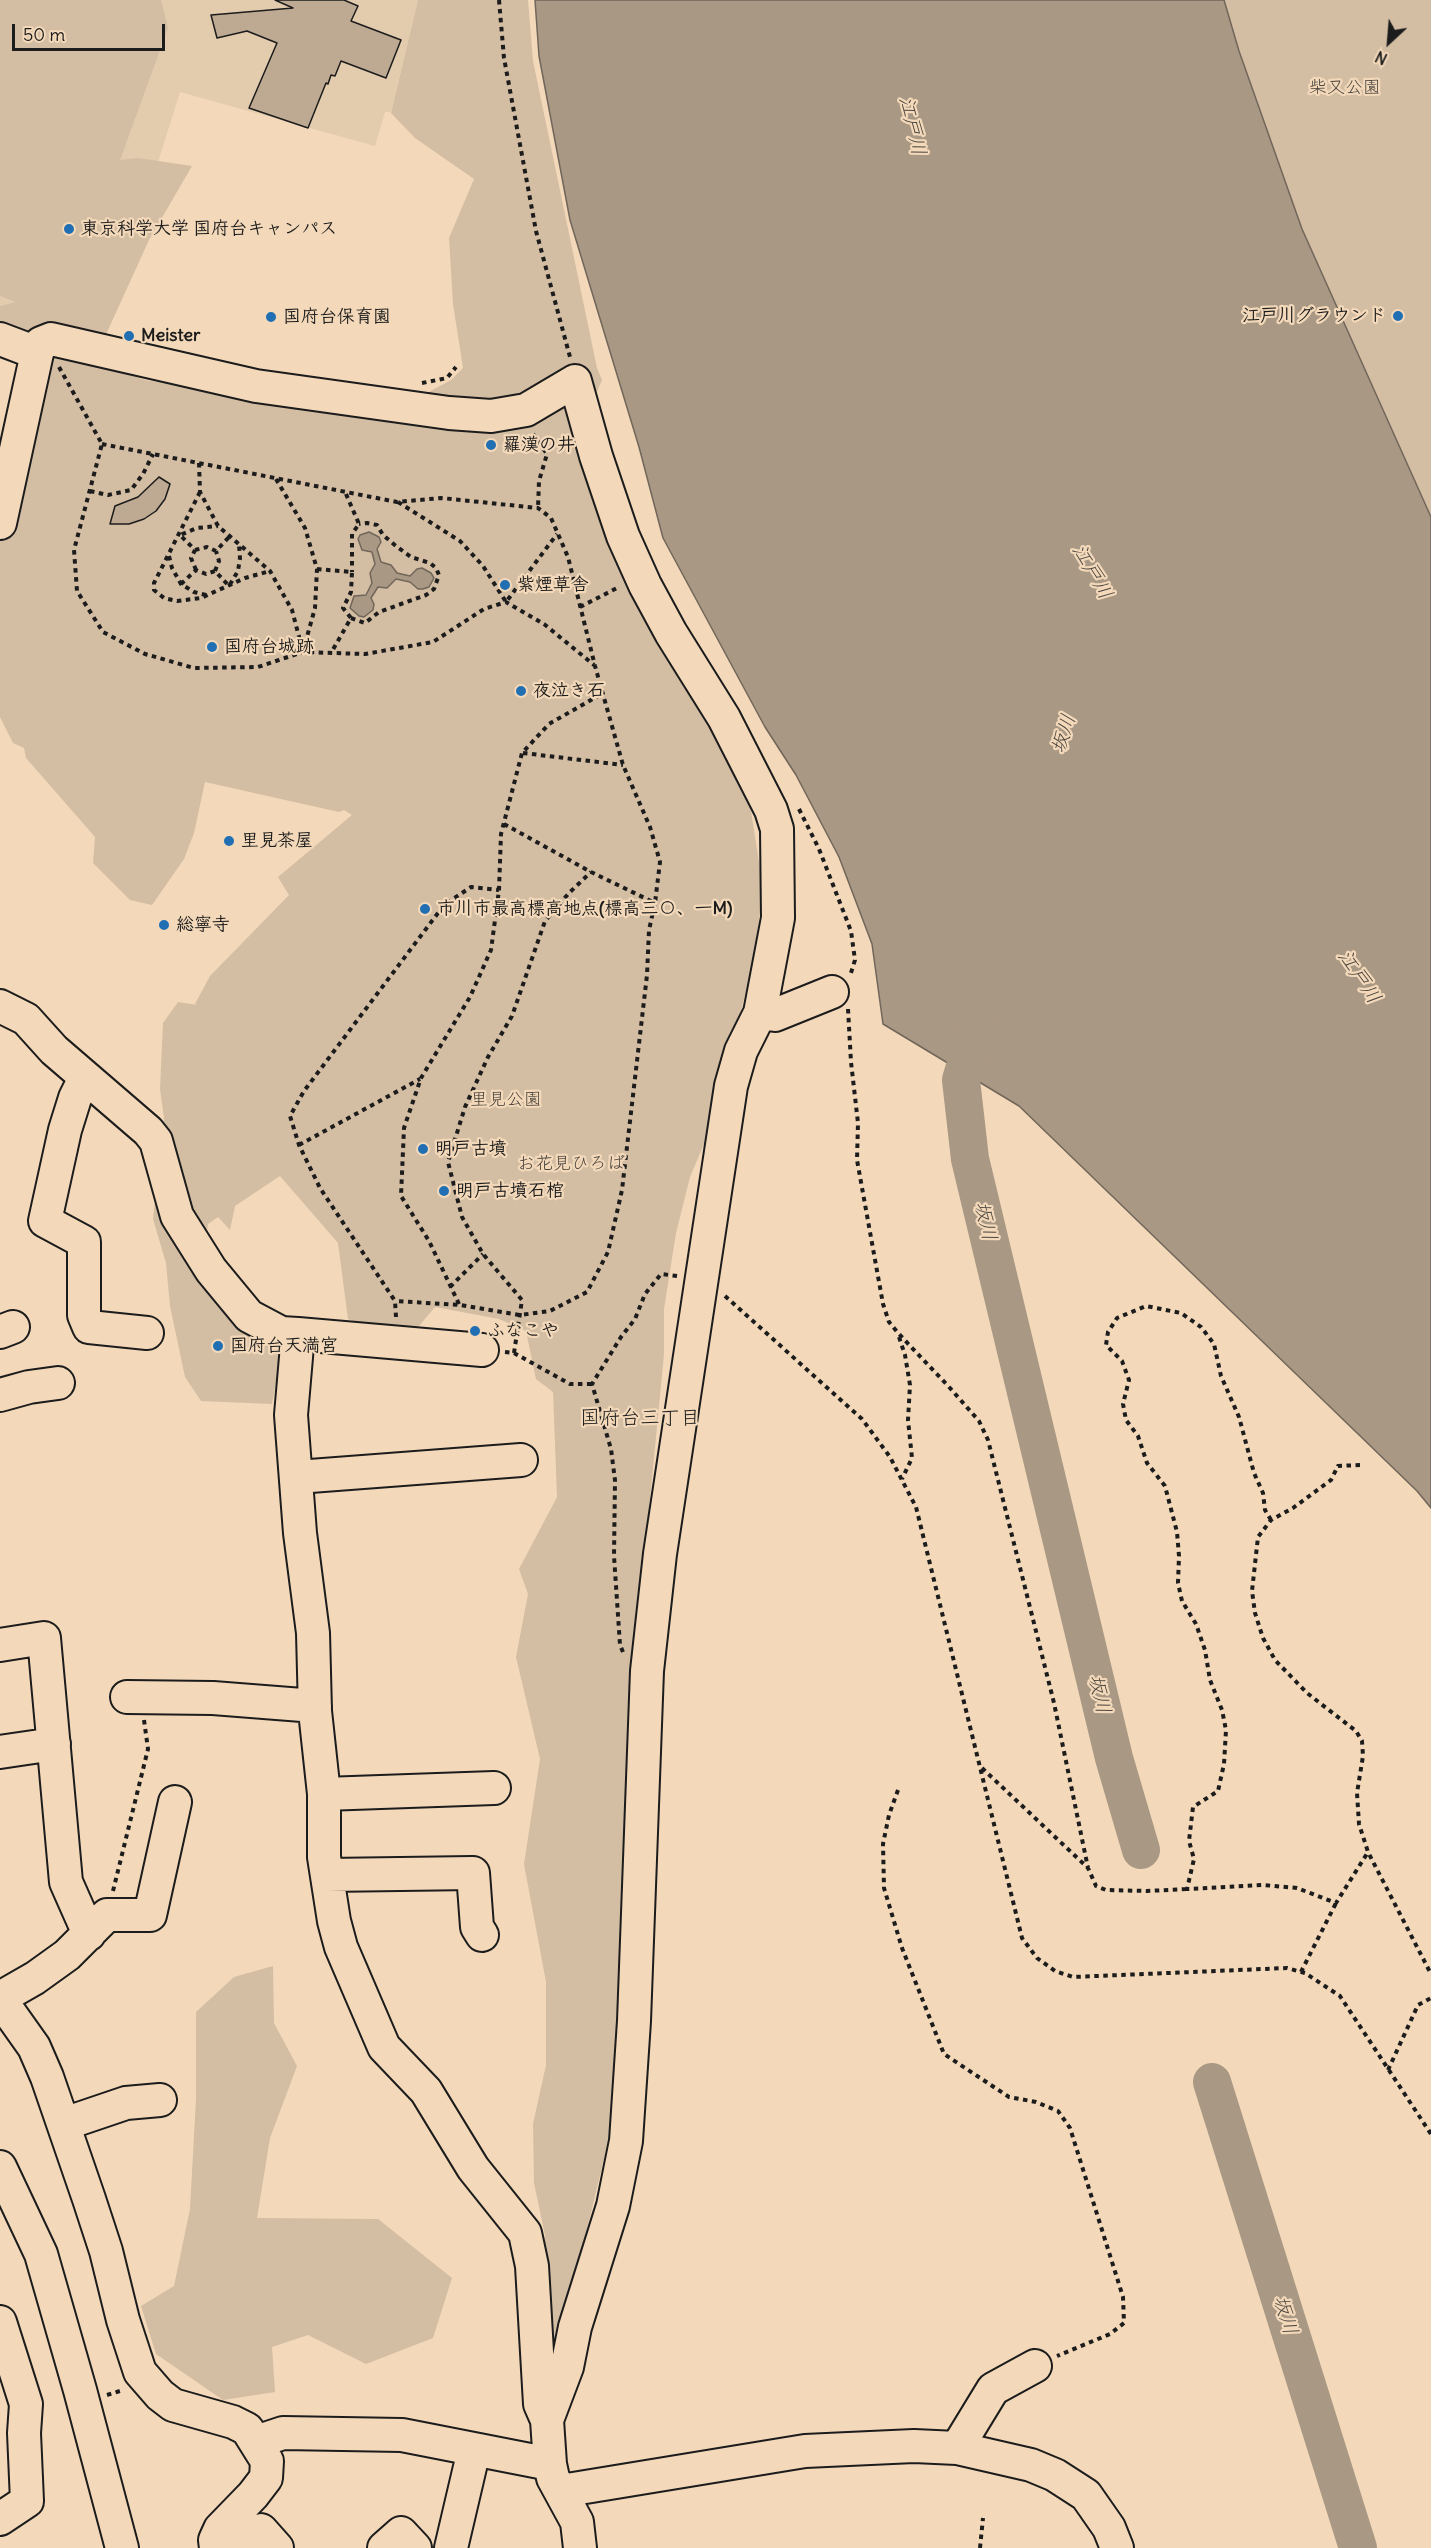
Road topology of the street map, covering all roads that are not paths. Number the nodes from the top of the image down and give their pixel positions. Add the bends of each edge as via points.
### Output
1 (0, 339) edge
2 (37, 353) junction
3 (0, 523) edge
4 (837, 989) road end
5 (0, 1006) edge
6 (760, 1012) junction
7 (85, 1078) junction
8 (147, 1333) dead end
9 (298, 1334) junction
10 (482, 1350) dead end
11 (58, 1383) dead end
12 (0, 1395) edge
13 (521, 1460) dead end
14 (297, 1477) junction
15 (0, 1645) edge
16 (134, 1697) road end
17 (315, 1706) junction
18 (54, 1744) junction
19 (0, 1752) edge
20 (494, 1788) dead end
21 (324, 1794) junction
22 (175, 1802) dead end
23 (327, 1875) junction
24 (98, 1924) junction
25 (482, 1935) dead end
26 (3, 2010) edge
27 (160, 2100) dead end
28 (64, 2124) junction
29 (0, 2167) edge
30 (0, 2322) edge
31 (1035, 2366) road end
32 (547, 2420) junction
33 (256, 2442) junction
34 (957, 2448) junction
35 (474, 2450) junction
36 (555, 2478) junction
37 (0, 2519) edge
38 (122, 2548) edge
39 (216, 2548) edge
40 (232, 2548) edge
41 (277, 2548) edge
42 (384, 2548) edge
43 (415, 2548) edge
44 (451, 2548) edge
45 (580, 2548) edge
46 (1117, 2548) edge

1 - 2 street
2 - 3 street
2 - 6 street via 41,343 51,339 256,386 491,416 520,412 575,381 623,536 641,576 724,718 777,829 778,918
4 - 6 street via 775,1015
5 - 7 street via 26,1019
6 - 32 street via 741,1051 731,1086 660,1554 647,1671 626,2141 614,2205 575,2327 567,2367
7 - 8 street via 65,1131 45,1221 84,1242 84,1315 89,1327
7 - 9 street via 156,1141 177,1216 237,1303 263,1325 281,1333
9 - 10 street
9 - 14 street via 291,1415
11 - 12 street
13 - 14 street
14 - 17 street via 313,1633
15 - 18 street via 44,1638
16 - 17 street
17 - 21 street
18 - 19 street
18 - 24 street via 66,1882
20 - 21 street
21 - 23 street
22 - 24 street via 150,1915
23 - 25 street via 473,1873 477,1927
23 - 32 street via 341,1947 384,2048 426,2091 473,2168 525,2233 532,2266 540,2404
24 - 26 street
26 - 28 street via 34,2047
27 - 28 street via 126,2103
28 - 33 street via 140,2372 173,2404 233,2422 247,2429
29 - 38 street via 41,2254
30 - 37 street via 26,2404 27,2501
31 - 34 street via 993,2389
32 - 36 street
33 - 35 street via 283,2433 402,2435
33 - 39 street via 267,2461 266,2478 220,2529
34 - 36 street via 904,2446 805,2451
34 - 46 street via 1031,2464 1055,2475 1086,2495 1109,2528
35 - 36 street
35 - 44 street
36 - 45 street via 577,2522
40 - 41 street via 261,2530
42 - 43 street via 401,2533

